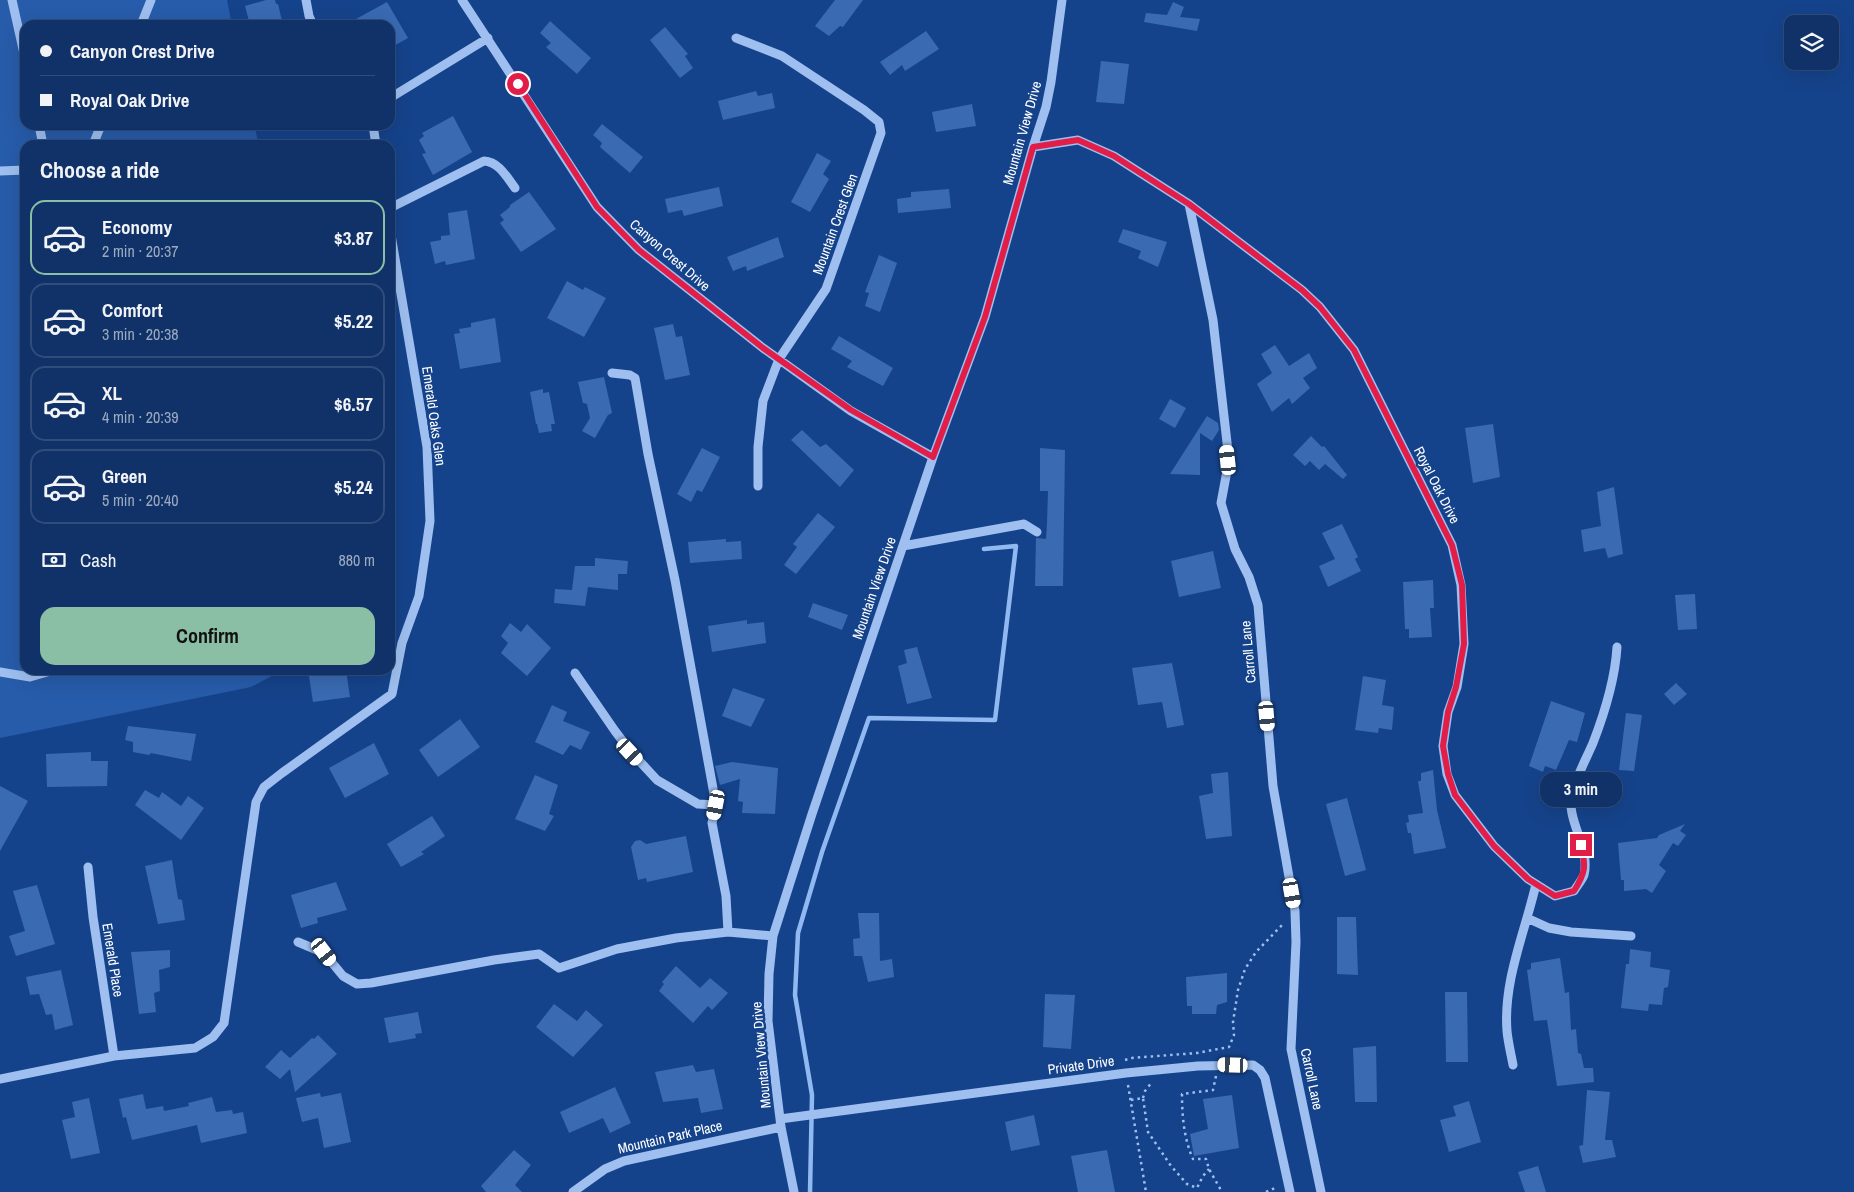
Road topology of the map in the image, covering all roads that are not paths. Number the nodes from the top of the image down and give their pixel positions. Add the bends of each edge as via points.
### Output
1 (12, 0) edge
2 (150, 0) edge
3 (306, 0) edge
4 (462, 0) edge
5 (1062, 0) edge
6 (142, 20) edge
7 (310, 20) edge
8 (20, 36) edge
9 (488, 38) junction
10 (736, 38) dead end
11 (395, 95) edge
12 (1033, 147) junction
13 (20, 170) edge
14 (0, 171) edge
15 (515, 188) dead end
16 (1189, 204) junction
17 (395, 206) edge
18 (395, 258) edge
19 (778, 359) junction
20 (612, 373) dead end
21 (933, 457) junction
22 (758, 486) dead end
23 (1037, 532) dead end
24 (903, 546) junction
25 (1617, 647) dead end
26 (0, 672) edge
27 (575, 673) dead end
28 (39, 675) edge
29 (716, 805) junction
30 (88, 867) dead end
31 (1536, 884) junction
32 (1527, 918) junction
33 (728, 932) junction
34 (774, 936) junction
35 (1631, 936) dead end
36 (298, 942) dead end
37 (114, 1056) junction
38 (1513, 1065) dead end
39 (0, 1080) edge
40 (781, 1123) junction
41 (573, 1192) edge
42 (794, 1192) edge
43 (1290, 1192) edge
44 (1321, 1192) edge

1 - 8 street
2 - 6 street
3 - 7 street
4 - 9 street, Canyon Crest Drive
5 - 12 street, Mountain View Drive via 1051,82
9 - 11 street
9 - 19 street, Canyon Crest Drive via 597,207 639,250
10 - 19 street, Mountain Crest Glen via 782,56 848,99 878,122 881,133 826,289
12 - 16 street, Royal Oak Drive via 1078,140 1114,156
12 - 21 street, Mountain View Drive via 985,317
13 - 14 street
15 - 17 street via 501,168 484,161
16 - 31 street, Royal Oak Drive via 1302,290 1354,350 1452,545 1462,585 1464,644 1443,746 1455,795 1494,846
16 - 44 street, Carroll Lane via 1213,320 1228,460 1221,503 1258,606 1274,786 1295,911 1291,1049
18 - 37 street, Emerald Oaks Glen via 427,446 430,521 419,596 402,643 392,694 264,787 256,802 224,1023 213,1037 195,1048
19 - 21 street, Canyon Crest Drive via 851,410
19 - 22 street, Mountain Crest Glen via 763,401
20 - 29 street via 636,378
21 - 24 street, Mountain View Drive
23 - 24 street via 1024,524
24 - 34 street, Mountain View Drive
25 - 31 street, Royal Oak Drive via 1610,694 1572,793 1572,810 1585,862 1583,876 1574,891 1555,896
26 - 28 street via 30,678
27 - 29 street via 630,752 657,780 698,804
29 - 33 street via 712,822 726,896
30 - 37 street, Emerald Place
31 - 32 street
32 - 35 street via 1549,928 1571,932
32 - 38 street via 1511,978 1508,1005 1507,1031
33 - 34 street
33 - 36 street via 617,948 559,968 539,954 357,984 343,976 324,952
34 - 40 street, Mountain View Drive via 768,1021
37 - 39 street
40 - 41 street, Mountain Park Place via 624,1161 605,1169
40 - 42 street, Mountain View Drive
40 - 43 street, Private Drive via 1126,1073 1217,1064 1253,1065 1265,1078

